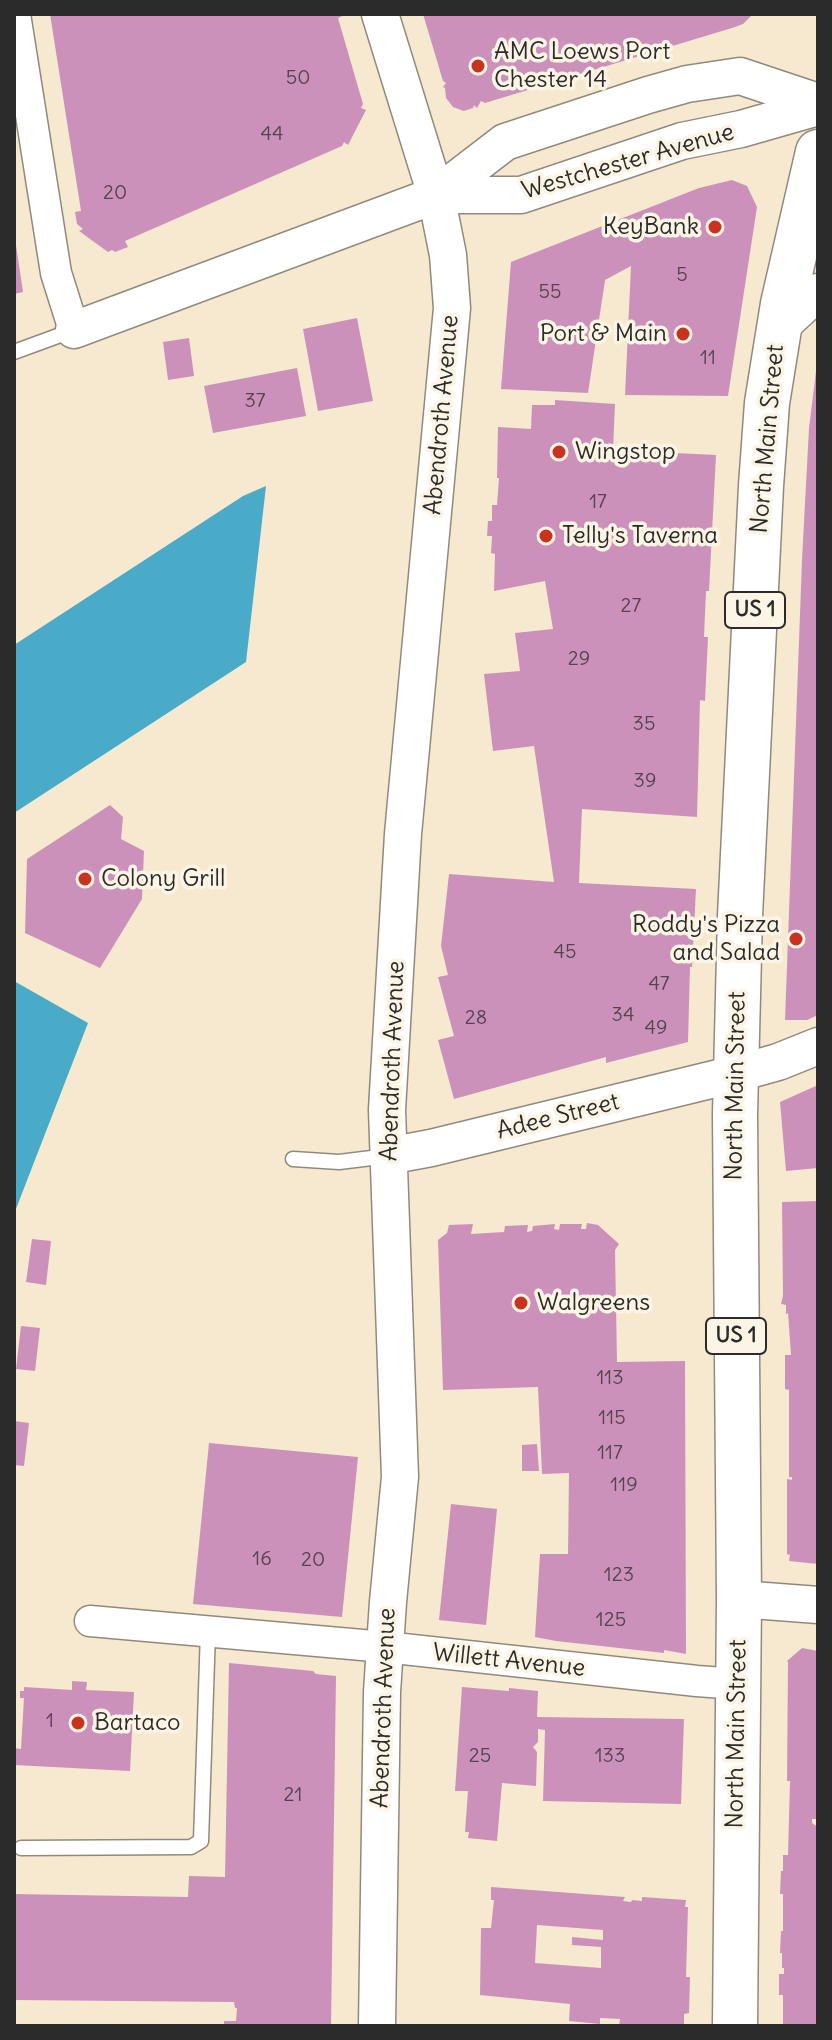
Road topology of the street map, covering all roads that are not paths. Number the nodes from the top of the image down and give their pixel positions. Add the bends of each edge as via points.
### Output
1 (15, 14) edge
2 (380, 14) edge
3 (818, 105) edge
4 (818, 152) edge
5 (436, 195) junction
6 (818, 292) edge
7 (779, 328) junction
8 (74, 330) junction
9 (14, 352) edge
10 (818, 1046) edge
11 (735, 1074) junction
12 (388, 1156) junction
13 (293, 1159) dead end
14 (739, 1599) junction
15 (818, 1605) edge
16 (90, 1621) dead end
17 (208, 1631) junction
18 (385, 1647) junction
19 (737, 1684) junction
20 (21, 1848) dead end
21 (377, 2026) edge
22 (735, 2026) edge

1 - 8 street via 56,273
2 - 5 street, Abendroth Avenue
3 - 5 street, Westchester Avenue via 682,141 521,195
3 - 5 street, Westchester Avenue via 740,76 687,84 505,142
4 - 7 main road, North Main Street / US 1
5 - 8 street, Westchester Avenue
5 - 12 street, Abendroth Avenue via 452,308 403,834
6 - 7 street
7 - 11 main road, North Main Street / US 1 via 761,486
8 - 9 lane
10 - 11 street, Adee Street
11 - 12 street, Adee Street
11 - 14 main road, North Main Street / US 1
12 - 13 lane, Adee Street via 339,1162
12 - 18 street, Abendroth Avenue via 400,1477
14 - 15 street
14 - 19 main road, North Main Street / US 1
16 - 17 street, Willett Avenue
17 - 18 street, Willett Avenue
17 - 20 lane via 201,1841 191,1847
18 - 19 street, Willett Avenue
18 - 21 street, Abendroth Avenue
19 - 22 main road, North Main Street / US 1

